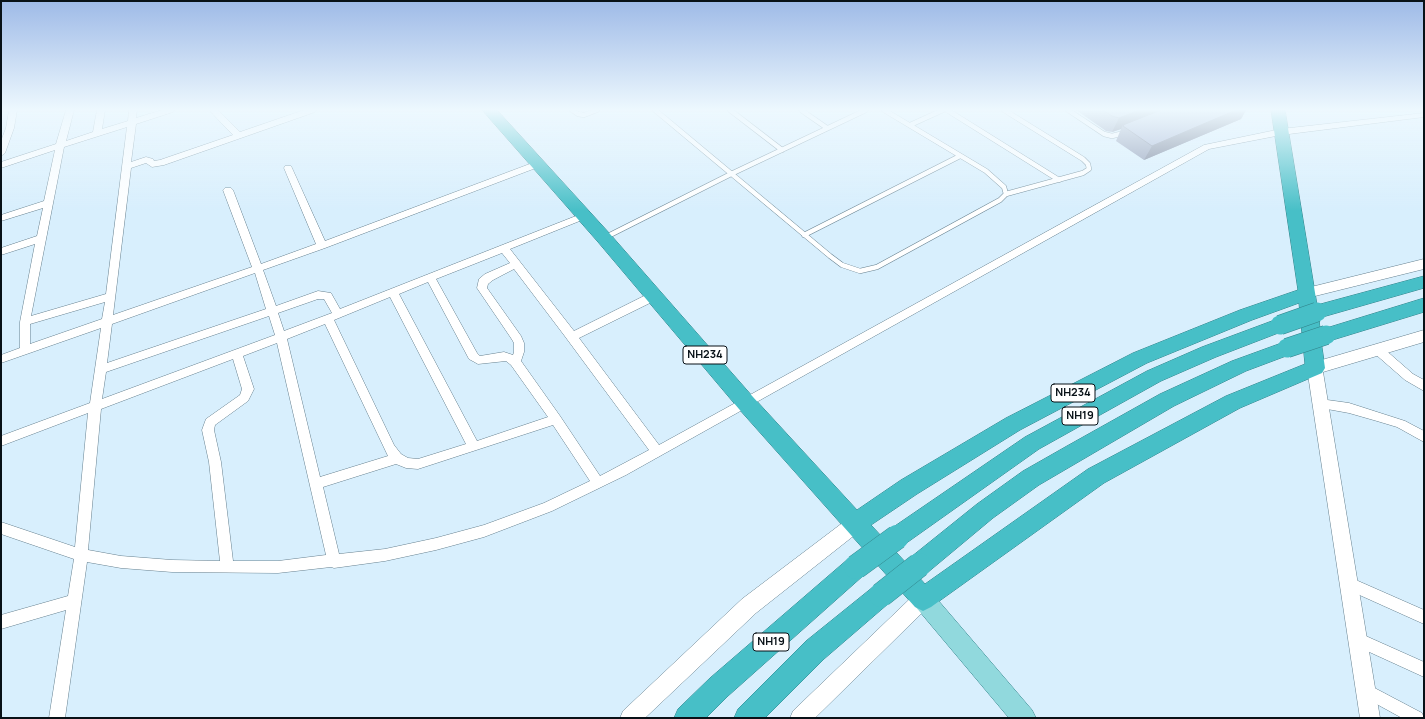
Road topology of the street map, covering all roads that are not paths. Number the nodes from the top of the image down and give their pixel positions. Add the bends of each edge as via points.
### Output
1 (4, 144) edge
2 (68, 144) edge
3 (129, 144) edge
4 (217, 144) edge
5 (519, 144) edge
6 (695, 144) edge
7 (774, 144) edge
8 (795, 144) edge
9 (939, 144) edge
10 (1001, 144) edge
11 (1056, 144) edge
12 (1219, 144) edge
13 (1283, 144) edge
14 (60, 146) junction
15 (782, 150) junction
16 (1, 153) edge
17 (960, 156) junction
18 (538, 164) junction
19 (1, 165) edge
20 (126, 166) junction
21 (288, 168) dead end
22 (731, 174) junction
23 (1059, 180) junction
24 (228, 190) dead end
25 (1006, 194) junction
26 (48, 203) junction
27 (584, 216) junction
28 (1, 218) edge
29 (804, 235) junction
30 (41, 238) junction
31 (604, 238) junction
32 (322, 246) junction
33 (504, 249) junction
34 (1, 252) edge
35 (1424, 264) edge
36 (515, 265) junction
37 (258, 269) junction
38 (430, 277) junction
39 (1424, 282) edge
40 (393, 292) junction
41 (1307, 293) junction
42 (111, 296) junction
43 (654, 296) junction
44 (1424, 305) edge
45 (271, 310) junction
46 (333, 316) junction
47 (25, 322) junction
48 (107, 322) junction
49 (1424, 336) edge
50 (281, 337) junction
51 (572, 337) junction
52 (25, 350) junction
53 (1378, 350) junction
54 (237, 354) junction
55 (1, 359) edge
56 (515, 362) junction
57 (1314, 368) junction
58 (101, 369) junction
59 (1424, 386) edge
60 (746, 403) junction
61 (1320, 404) junction
62 (95, 406) junction
63 (556, 419) junction
64 (1424, 437) edge
65 (1, 441) edge
66 (474, 447) junction
67 (657, 452) junction
68 (397, 458) junction
69 (598, 483) junction
70 (315, 484) junction
71 (855, 524) junction
72 (1, 528) edge
73 (81, 555) junction
74 (334, 562) junction
75 (227, 567) junction
76 (1349, 582) junction
77 (922, 599) junction
78 (74, 601) junction
79 (1424, 617) edge
80 (1, 622) edge
81 (1359, 640) junction
82 (1424, 670) edge
83 (1367, 691) junction
84 (57, 718) edge
85 (630, 718) edge
86 (687, 718) edge
87 (747, 718) edge
88 (800, 718) edge
89 (1024, 718) edge
90 (1370, 718) edge
91 (1417, 718) edge

1 - 16 street
2 - 14 street
3 - 20 street
4 - 20 street via 161,163 152,164 146,160
5 - 18 highway, NH234
6 - 22 lane
7 - 15 lane
8 - 15 lane
9 - 17 lane
10 - 23 lane
11 - 23 lane via 1088,164 1089,170
12 - 60 street via 1192,154
13 - 41 highway
14 - 19 street
14 - 26 street
15 - 22 lane
17 - 25 lane via 996,179 1004,187
17 - 29 lane
18 - 27 highway, NH234
18 - 32 street
20 - 42 street
21 - 32 street
22 - 29 lane
22 - 31 lane
23 - 25 lane
24 - 37 street
25 - 29 lane via 1000,200 877,267 860,271 842,265
26 - 28 street
26 - 30 street
27 - 31 highway, NH234
27 - 33 street
30 - 34 street
30 - 47 street
31 - 43 highway, NH234
32 - 37 street
33 - 36 street
33 - 38 street
35 - 41 main road
36 - 51 street
36 - 56 street via 490,277 483,282 482,288 516,336 519,352
37 - 45 street
37 - 48 street
38 - 40 street
38 - 56 street via 473,356 478,360 504,356
39 - 86 highway, NH19, bridge via 1317,312 1209,352 1154,376 1032,443 856,567
40 - 46 street
40 - 66 street
41 - 57 highway
41 - 71 highway, NH234 via 1246,314 1140,358 1013,424
42 - 47 street
42 - 48 street
43 - 51 street
43 - 60 highway, NH234
44 - 87 highway, NH19, bridge via 1326,335 1239,366 1167,400 1031,478 985,511 815,650
45 - 46 street via 323,294 330,298
45 - 50 street
45 - 58 street
46 - 50 street
46 - 68 street via 390,450
47 - 52 street
48 - 52 street
48 - 58 street
49 - 53 main road
50 - 54 street
50 - 70 street
51 - 67 street
52 - 55 street
53 - 57 main road
53 - 59 street via 1395,366
54 - 62 street
54 - 75 street via 248,389 244,398 210,422 208,430 215,462
56 - 63 street
57 - 61 main road
57 - 77 highway via 1233,402 1096,476
58 - 62 street
60 - 67 street
60 - 71 highway, NH234
61 - 64 street via 1378,416
61 - 76 main road
62 - 65 street
62 - 73 street
63 - 66 street
63 - 69 street
66 - 68 street via 418,464 406,463
67 - 69 street
68 - 70 street
69 - 74 street via 548,507 484,531 385,555
70 - 74 street
71 - 77 highway, NH234
71 - 85 main road via 749,606
72 - 73 street
73 - 75 street via 121,562
73 - 78 street
74 - 75 street via 278,567
76 - 79 street
76 - 81 main road
77 - 88 main road
77 - 89 main road
78 - 80 street
78 - 84 street
81 - 82 street
81 - 83 main road
83 - 90 main road
83 - 91 street

